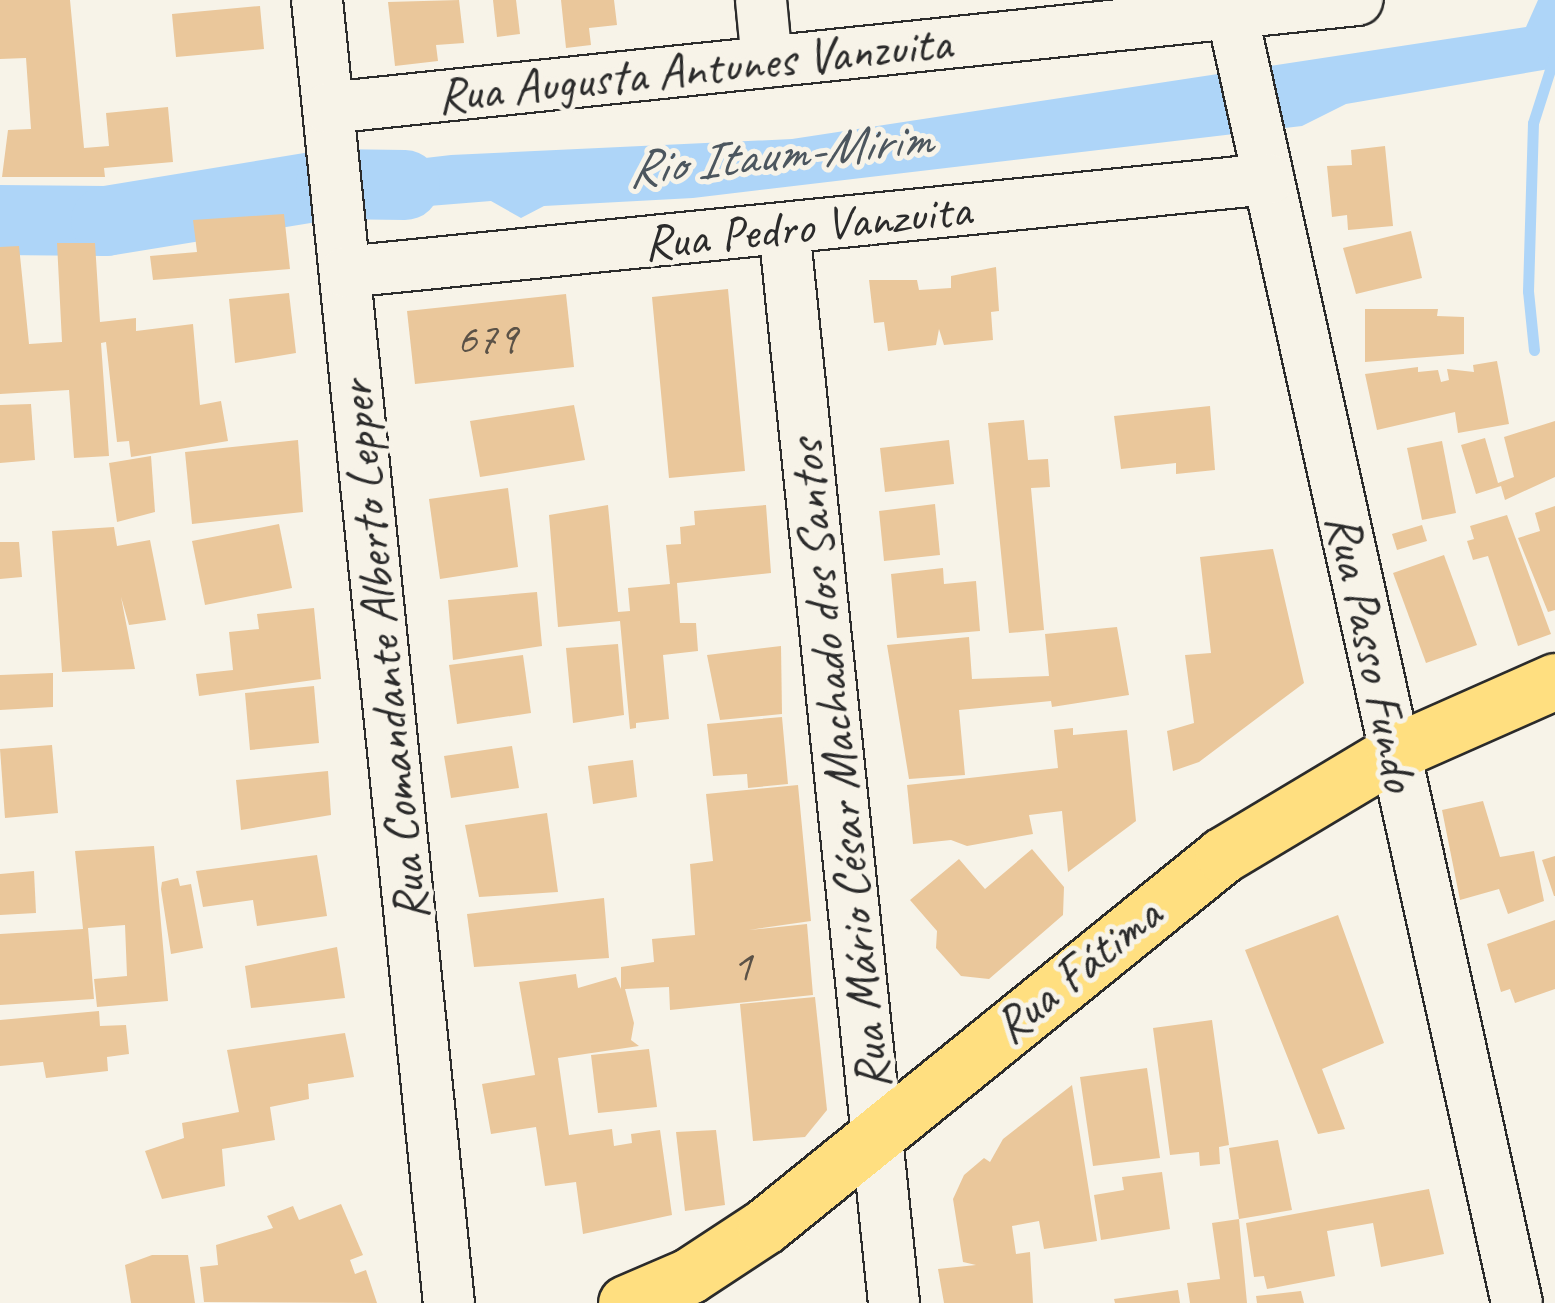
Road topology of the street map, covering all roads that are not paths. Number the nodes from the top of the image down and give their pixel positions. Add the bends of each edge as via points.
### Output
1 (317, 0) edge
2 (761, 0) edge
3 (1357, 0) edge
4 (1232, 17) edge
5 (767, 62) junction
6 (330, 124) junction
7 (1265, 165) junction
8 (784, 228) junction
9 (345, 272) junction
10 (1555, 681) edge
11 (1395, 752) junction
12 (876, 1134) junction
13 (449, 1303) edge
14 (626, 1303) edge
15 (894, 1303) edge
16 (1517, 1303) edge

1 - 6 street, Rua Comandante Alberto Lepper
2 - 5 street
3 - 4 street, Rua Augusta Antunes Vanzuita
4 - 5 street, Rua Augusta Antunes Vanzuita
4 - 7 street, Rua Passo Fundo
5 - 6 street, Rua Augusta Antunes Vanzuita
6 - 9 street, Rua Comandante Alberto Lepper
7 - 8 street, Rua Pedro Vanzuita
7 - 11 street, Rua Passo Fundo
8 - 9 street, Rua Pedro Vanzuita
8 - 12 street, Rua Mário César Machado dos Santos
9 - 13 street, Rua Comandante Alberto Lepper
10 - 11 main road, Rua Fátima
11 - 12 main road, Rua Fátima via 1325,790 1168,895
11 - 16 street, Rua Passo Fundo
12 - 14 main road, Rua Fátima via 765,1226 688,1276
12 - 15 street, Rua Mário César Machado dos Santos

